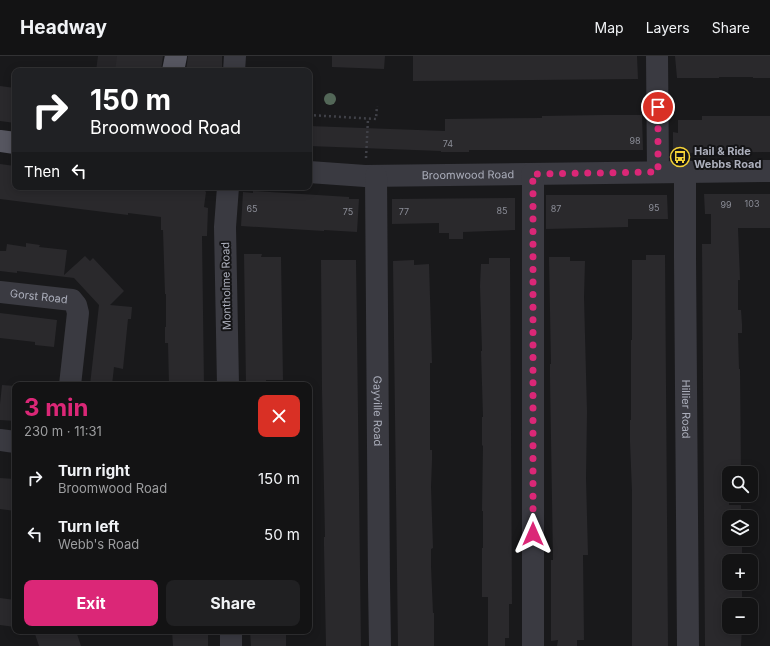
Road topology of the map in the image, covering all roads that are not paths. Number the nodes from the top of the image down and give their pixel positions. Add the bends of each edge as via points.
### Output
1 (176, 56) edge
2 (235, 56) edge
3 (657, 56) edge
4 (174, 68) edge
5 (234, 68) edge
6 (0, 141) edge
7 (12, 143) edge
8 (770, 170) edge
9 (312, 172) edge
10 (658, 172) junction
11 (685, 172) junction
12 (532, 174) junction
13 (371, 176) junction
14 (228, 190) edge
15 (0, 292) edge
16 (70, 382) edge
17 (228, 382) edge
18 (0, 440) edge
19 (12, 442) edge
20 (231, 634) edge
21 (231, 646) edge
22 (380, 646) edge
23 (533, 646) edge
24 (688, 646) edge

1 - 4 main road
2 - 5 street
3 - 10 street
6 - 7 main road
8 - 11 street, Broomwood Road
9 - 13 street, Broomwood Road
10 - 11 street, Broomwood Road
10 - 12 street, Broomwood Road
11 - 24 street, Hillier Road
12 - 13 street, Broomwood Road
12 - 23 street
13 - 22 street, Gayville Road
14 - 17 street, Montholme Road via 225,227
15 - 16 street, Gorst Road via 72,300 76,305 78,313
18 - 19 street
20 - 21 street

